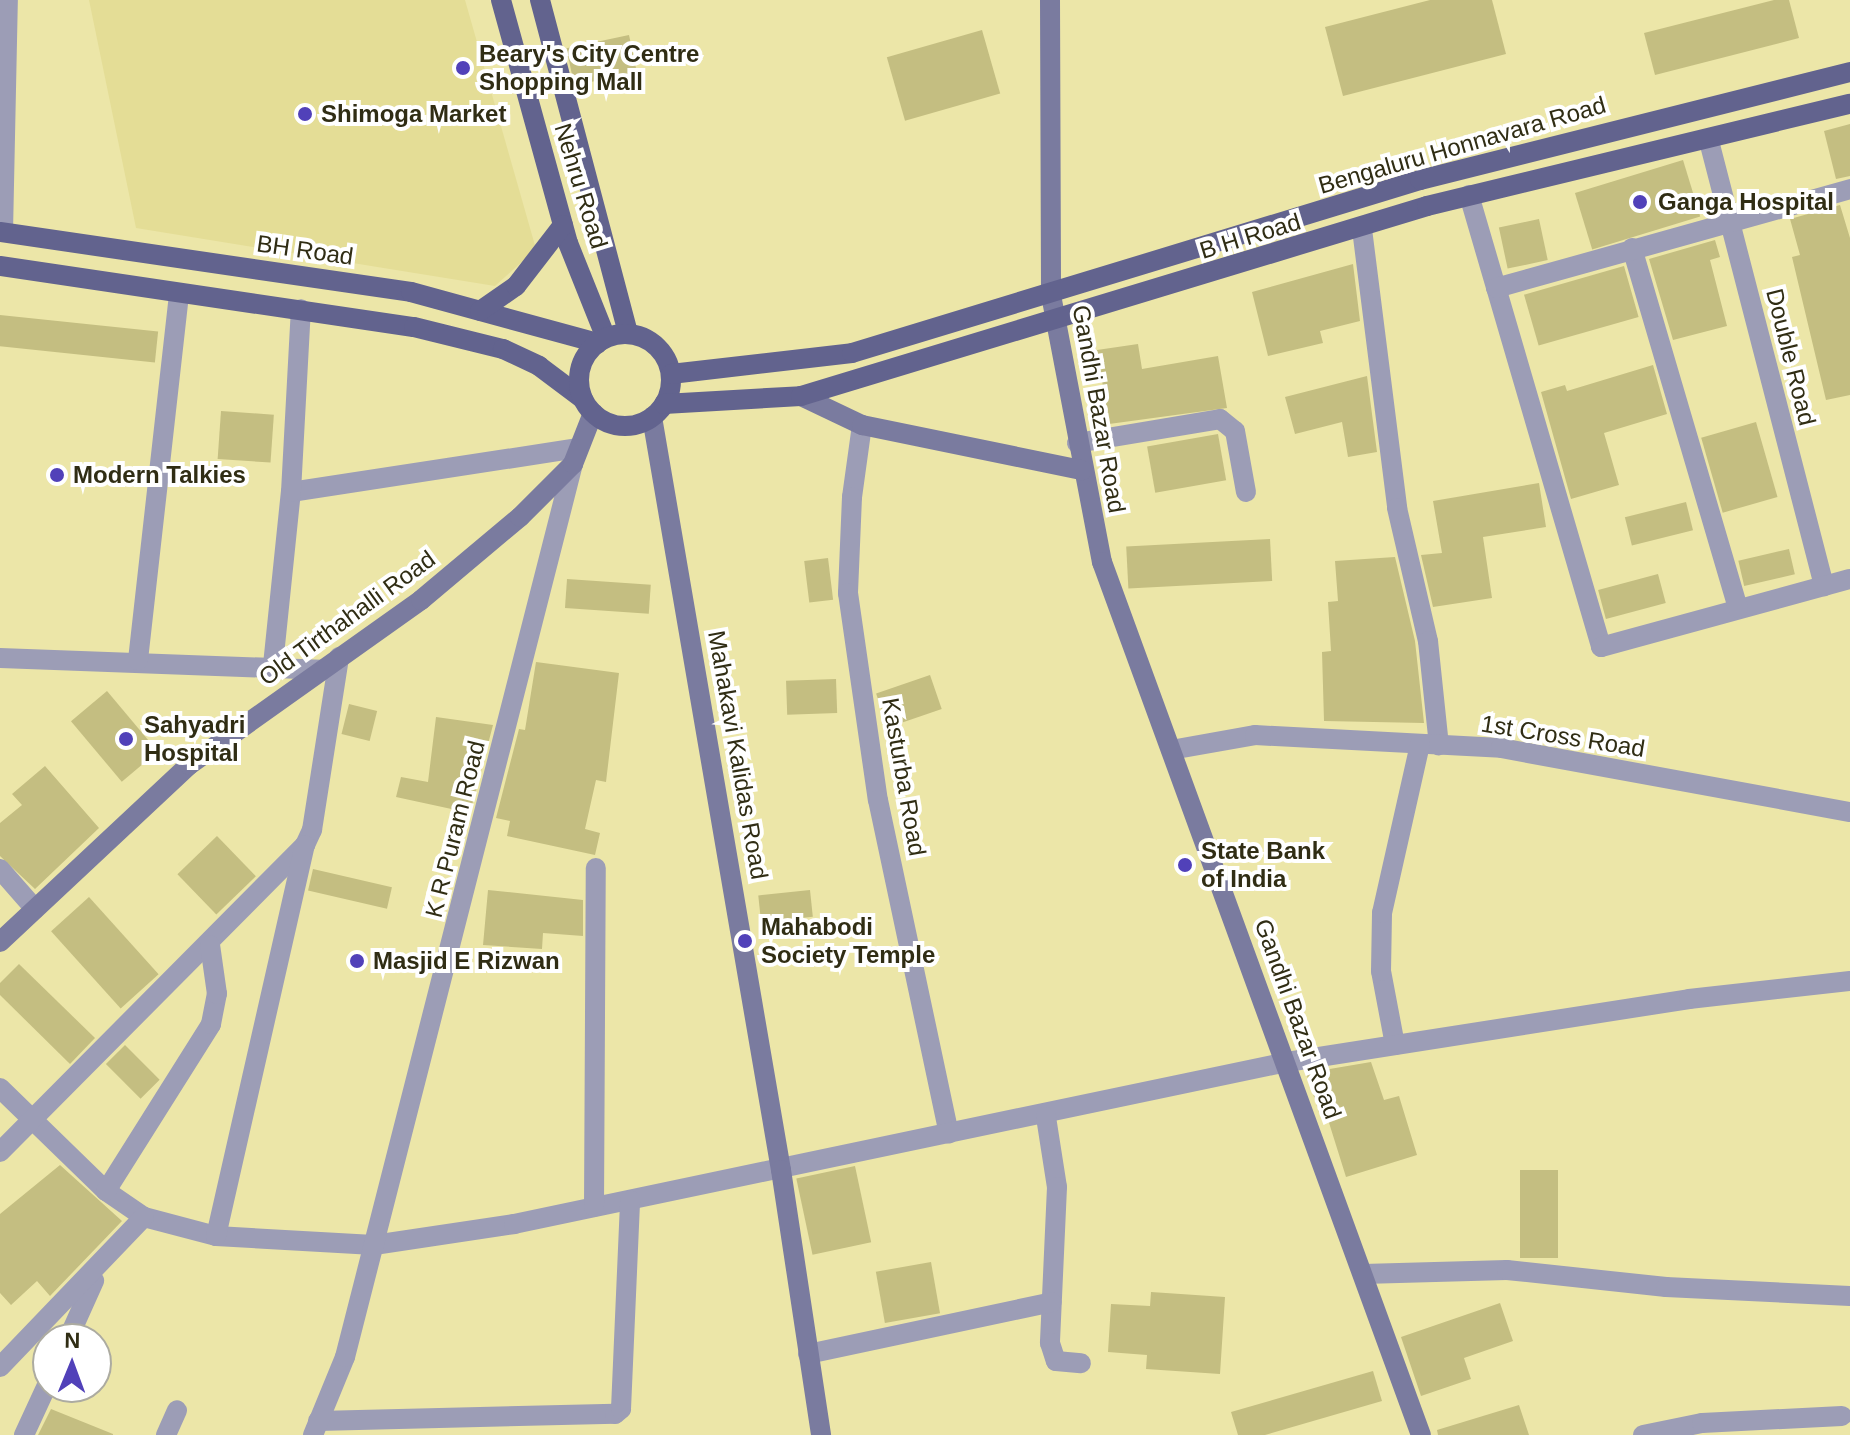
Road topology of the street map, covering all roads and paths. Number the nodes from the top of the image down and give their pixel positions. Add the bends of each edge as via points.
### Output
1 (8, 0) edge
2 (501, 0) edge
3 (540, 0) edge
4 (1050, 0) edge
5 (1850, 72) edge
6 (1850, 104) edge
7 (1709, 141) junction
8 (1850, 189) edge
9 (1469, 195) junction
10 (1729, 221) junction
11 (563, 225) junction
12 (1362, 229) junction
13 (2, 232) edge
14 (1632, 248) junction
15 (0, 266) edge
16 (1496, 288) junction
17 (179, 293) junction
18 (1051, 295) junction
19 (301, 309) junction
20 (480, 311) junction
21 (1055, 320) junction
22 (628, 334) junction
23 (602, 340) junction
24 (671, 374) junction
25 (801, 396) junction
26 (588, 406) junction
27 (658, 410) junction
28 (862, 425) junction
29 (1077, 443) junction
30 (576, 456) junction
31 (1082, 470) junction
32 (291, 492) junction
33 (1246, 492) dead end
34 (1850, 579) edge
35 (1824, 586) junction
36 (1738, 608) junction
37 (339, 657) junction
38 (0, 658) edge
39 (138, 660) junction
40 (273, 665) junction
41 (321, 670) junction
42 (1430, 745) junction
43 (1171, 750) junction
44 (1850, 812) edge
45 (305, 845) junction
46 (596, 868) dead end
47 (0, 869) edge
48 (35, 909) junction
49 (0, 942) edge
50 (210, 945) junction
51 (1850, 981) edge
52 (1395, 1045) junction
53 (1287, 1062) junction
54 (0, 1088) edge
55 (1046, 1117) junction
56 (32, 1119) junction
57 (949, 1134) junction
58 (0, 1152) edge
59 (781, 1170) junction
60 (106, 1191) junction
61 (630, 1200) junction
62 (594, 1207) junction
63 (144, 1217) junction
64 (216, 1236) junction
65 (374, 1245) junction
66 (101, 1266) junction
67 (1363, 1274) junction
68 (1850, 1296) edge
69 (1052, 1302) junction
70 (75, 1323) edge
71 (808, 1354) junction
72 (1081, 1363) dead end
73 (0, 1367) edge
74 (39, 1403) edge
75 (177, 1410) dead end
76 (1842, 1416) dead end
77 (315, 1428) edge
78 (456, 1428) edge
79 (24, 1435) edge
80 (166, 1435) edge
81 (821, 1435) edge
82 (1421, 1435) edge
83 (1643, 1435) edge

1 - 13 street
2 - 11 main road, Nehru Road
3 - 22 main road, Nehru Road
4 - 18 main road, Gandhi Bazar Road
5 - 18 main road, Bengaluru Honnavara Road via 1420,180
6 - 7 main road, B H Road
7 - 9 main road, B H Road via 1587,163
7 - 10 street, Double Road
8 - 10 street
9 - 12 main road, B H Road
9 - 16 street
10 - 14 street
10 - 35 street, Double Road
11 - 20 main road via 516,286
11 - 23 main road, Nehru Road
12 - 21 main road, B H Road
12 - 42 street via 1397,508 1428,641
13 - 20 main road, BH Road via 411,292
14 - 16 street
14 - 36 street
15 - 17 main road
16 - 36 street via 1601,647
17 - 19 main road
17 - 39 street
18 - 21 main road, Gandhi Bazar Road
18 - 24 main road, Bengaluru Honnavara Road via 852,353
19 - 26 main road via 414,327 503,349 539,366
19 - 32 street
20 - 23 main road, BH Road
21 - 25 main road, B H Road
21 - 29 main road, Gandhi Bazar Road
22 - 23 main road
22 - 24 main road via 657,346
23 - 26 main road via 580,367
24 - 27 main road
25 - 27 main road, B H Road
25 - 28 main road
26 - 27 main road via 622,425
26 - 30 main road, Old Tirthahalli Road
27 - 59 main road, Mahakavi Kalidas Road
28 - 31 main road
28 - 57 street, Kasturba Road via 848,593 878,800
29 - 31 main road, Gandhi Bazar Road
29 - 33 street via 1220,419 1235,431
30 - 32 street
30 - 37 main road, Old Tirthahalli Road via 509,526 421,600
30 - 65 street, K R Puram Road
31 - 43 main road, Gandhi Bazar Road via 1102,562
32 - 40 street
34 - 35 street
35 - 36 street
37 - 41 main road, Old Tirthahalli Road
37 - 45 street via 312,830
38 - 39 street
39 - 40 street
40 - 41 street
41 - 48 main road, Old Tirthahalli Road via 189,765
42 - 43 street, 1st Cross Road via 1255,735
42 - 44 street, 1st Cross Road via 1548,755
42 - 52 street via 1382,913 1381,971
43 - 53 main road, Gandhi Bazar Road
45 - 50 street
45 - 64 street
46 - 62 street
47 - 48 street
48 - 49 main road, Old Tirthahalli Road
50 - 56 street
50 - 60 street via 217,994 211,1024
51 - 52 street via 1689,999
52 - 53 street
53 - 55 street
53 - 67 main road, Gandhi Bazar Road
54 - 56 street
55 - 57 street
55 - 69 street via 1057,1187
56 - 58 street
56 - 60 street
57 - 59 street
59 - 61 street
59 - 71 main road, Mahakavi Kalidas Road
60 - 63 street
61 - 62 street
61 - 78 street via 619,1412
62 - 65 street
63 - 64 street
63 - 66 street
64 - 65 street
65 - 77 street, K R Puram Road via 345,1357
66 - 70 street
66 - 73 street
67 - 68 street via 1507,1270 1666,1287
67 - 82 main road, Gandhi Bazar Road
69 - 71 street
69 - 72 street via 1052,1356
71 - 81 main road, Mahakavi Kalidas Road
74 - 79 street
75 - 80 street
76 - 83 street via 1702,1423
77 - 78 street

